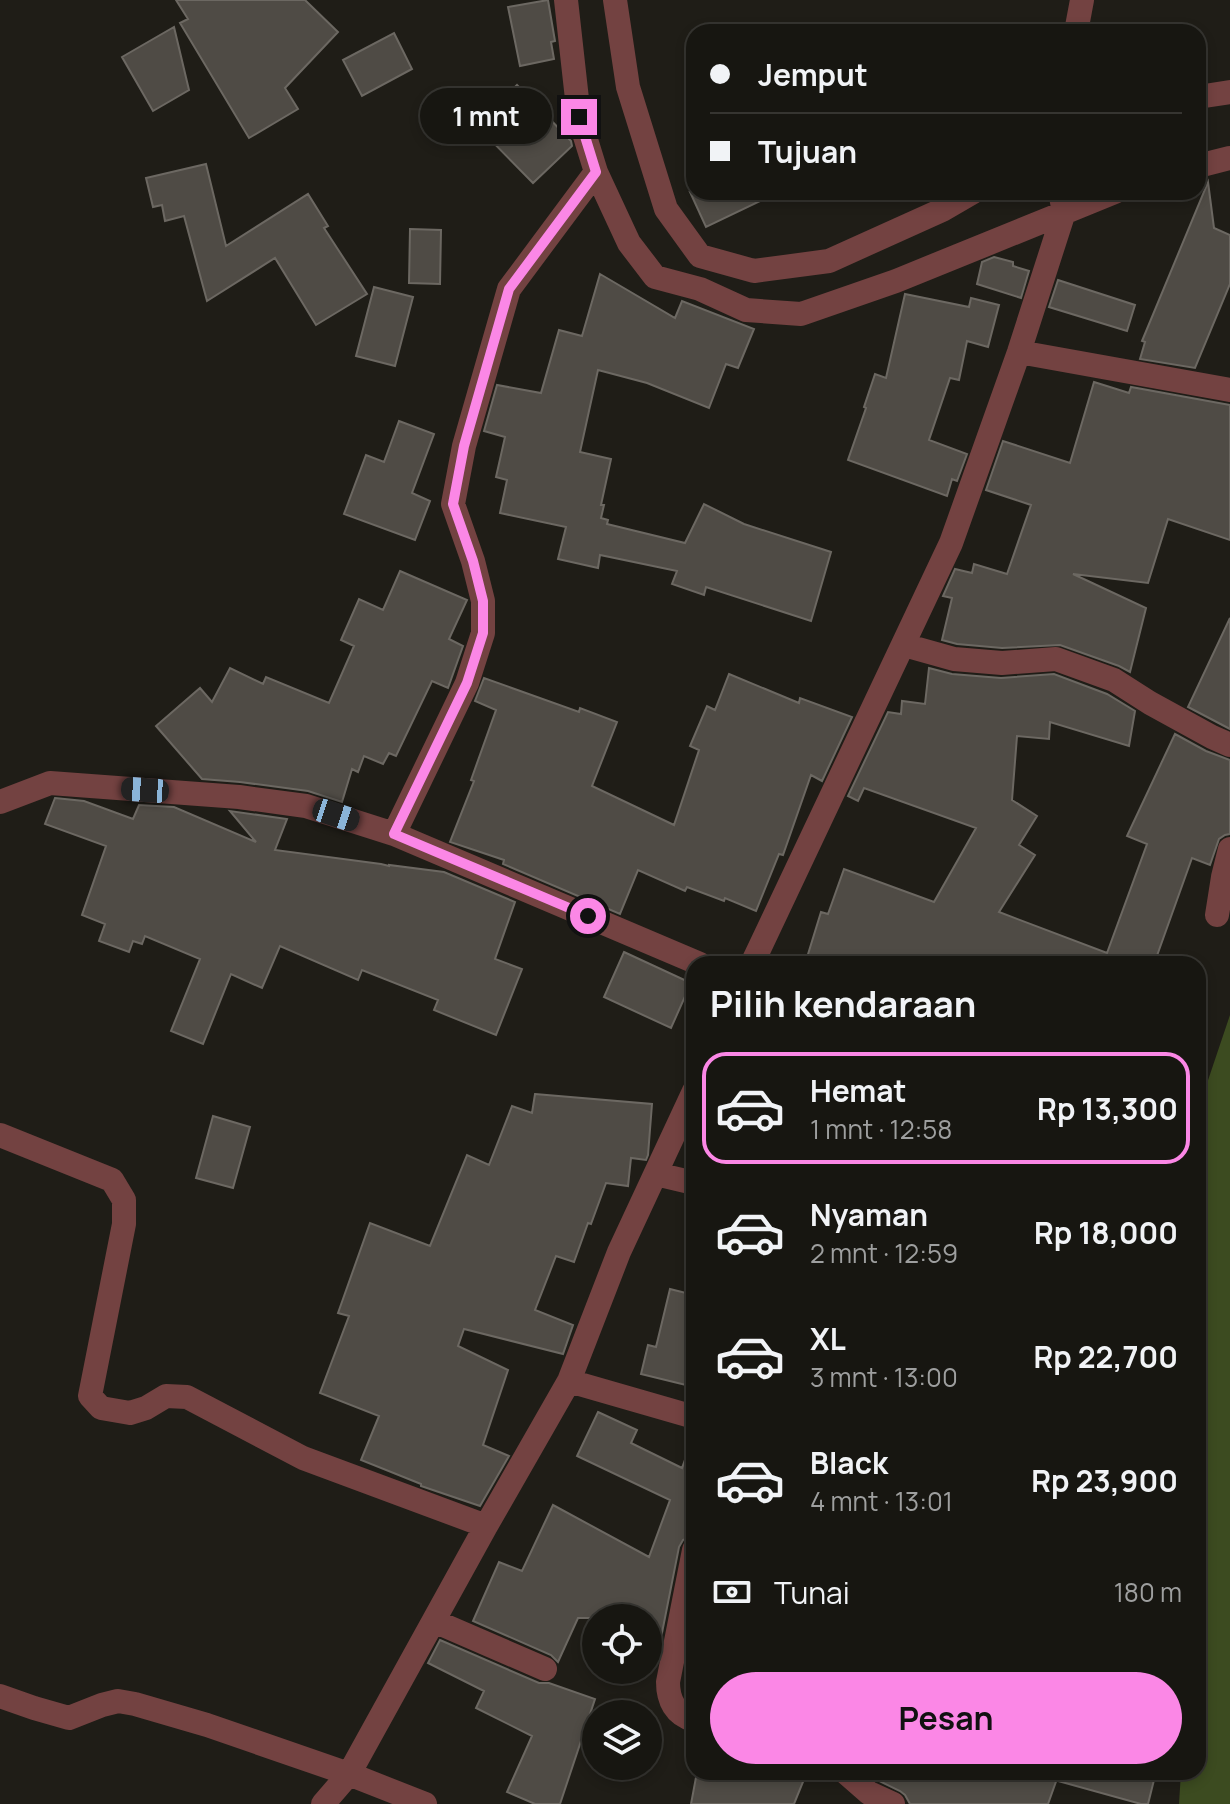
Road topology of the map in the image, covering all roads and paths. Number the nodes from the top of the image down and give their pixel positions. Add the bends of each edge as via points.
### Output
1 (566, 0) edge
2 (615, 0) edge
3 (1082, 0) edge
4 (1078, 24) edge
5 (1230, 92) edge
6 (1206, 96) edge
7 (1230, 158) edge
8 (1206, 164) edge
9 (596, 172) junction
10 (959, 200) edge
11 (1060, 200) edge
12 (1062, 200) edge
13 (1019, 352) junction
14 (1230, 390) edge
15 (904, 645) junction
16 (1230, 745) edge
17 (0, 802) edge
18 (394, 834) junction
19 (1230, 849) edge
20 (1217, 915) dead end
21 (756, 956) edge
22 (686, 958) edge
23 (686, 1108) edge
24 (0, 1135) edge
25 (656, 1174) junction
26 (686, 1181) edge
27 (569, 1381) junction
28 (686, 1415) edge
29 (486, 1526) junction
30 (686, 1591) edge
31 (434, 1621) junction
32 (545, 1669) dead end
33 (0, 1696) edge
34 (686, 1717) edge
35 (349, 1774) junction
36 (854, 1780) edge
37 (323, 1804) edge
38 (425, 1804) edge
39 (893, 1804) edge

1 - 9 street via 579,117
2 - 10 street via 628,87 666,209 700,256 754,271 829,261
3 - 4 street
5 - 6 street
7 - 8 street
9 - 11 street via 629,243 655,277 700,289 746,310 801,314 896,281
9 - 18 street via 509,289 453,504 483,601 483,633 467,683
12 - 13 street
13 - 14 street
13 - 15 street via 951,543
15 - 16 street via 954,659 1056,659 1114,680
15 - 21 street
17 - 18 street via 50,783 239,797 306,806
18 - 22 street
19 - 20 street
23 - 25 street
24 - 29 street via 112,1180 124,1200 124,1224 90,1396 101,1408 130,1413 166,1396 187,1397 303,1458
25 - 26 street
25 - 27 street
27 - 28 street
27 - 29 street
29 - 31 street
30 - 34 street via 668,1682 678,1713
31 - 32 street
31 - 35 street
33 - 35 street via 69,1718 118,1701 135,1704
35 - 37 street
35 - 38 street
36 - 39 street

